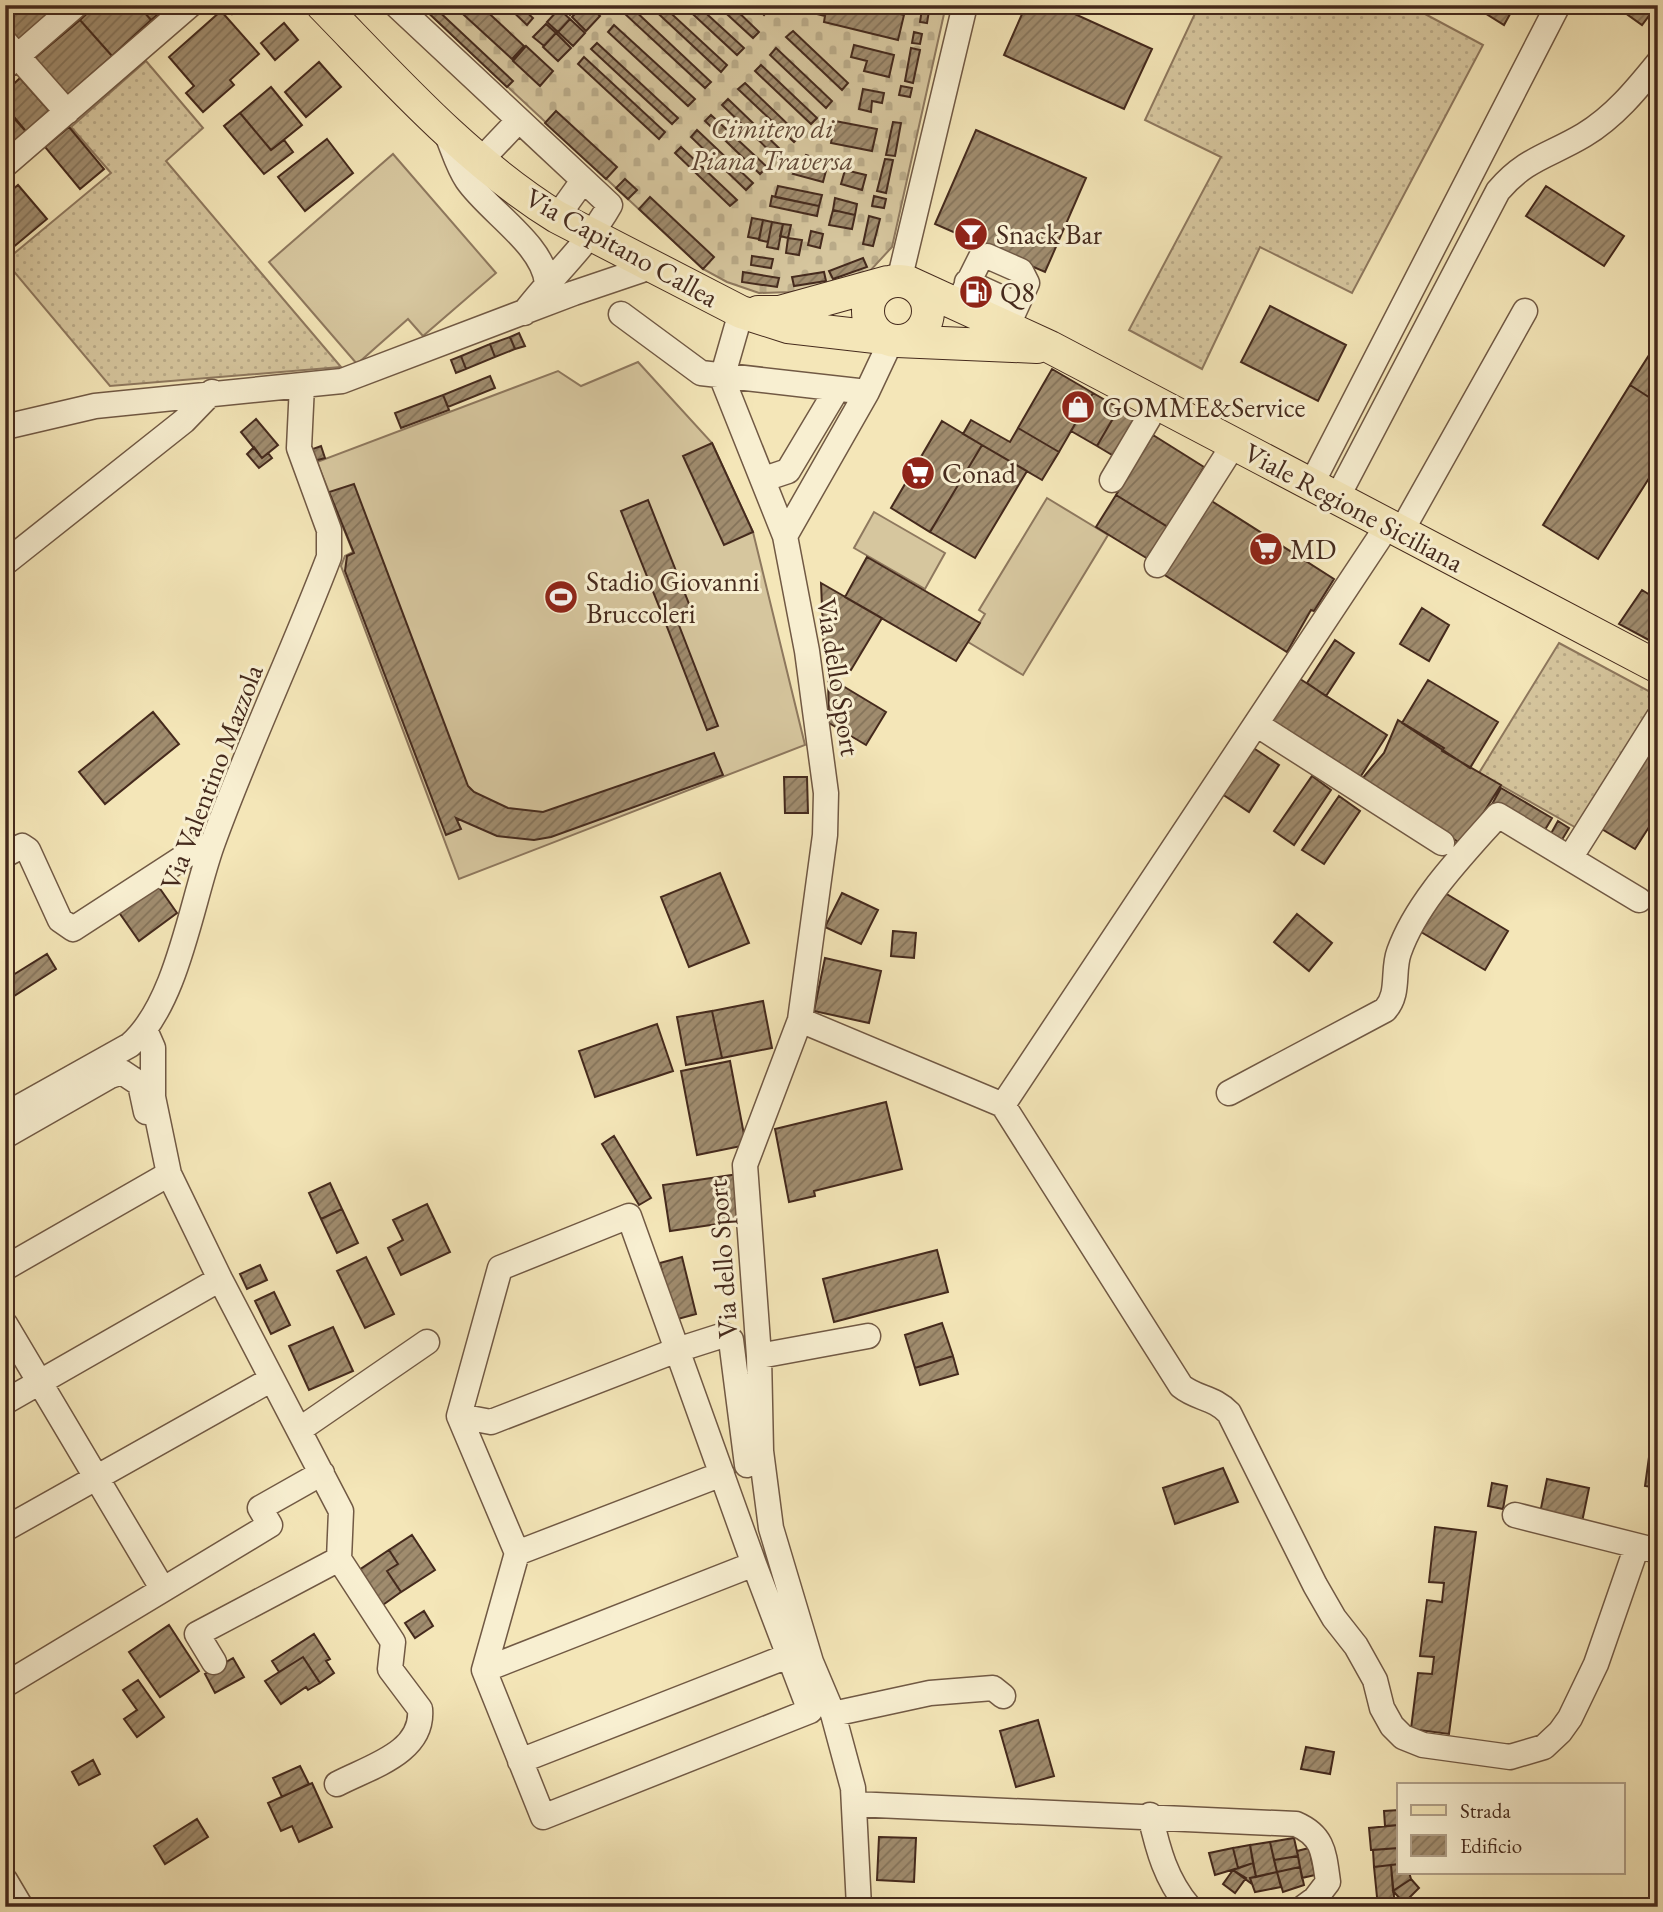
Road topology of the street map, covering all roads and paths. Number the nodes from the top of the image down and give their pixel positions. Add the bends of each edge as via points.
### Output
1 (76, 5) edge
2 (190, 5) edge
3 (322, 5) edge
4 (396, 5) edge
5 (965, 5) edge
6 (1558, 5) edge
7 (9, 55) edge
8 (1658, 63) edge
9 (66, 112) junction
10 (518, 121) junction
11 (443, 125) junction
12 (480, 160) junction
13 (5, 165) edge
14 (582, 182) junction
15 (557, 217) junction
16 (592, 236) junction
17 (651, 267) junction
18 (899, 282) junction
19 (547, 283) junction
20 (966, 285) junction
21 (574, 292) junction
22 (1016, 307) junction
23 (1525, 311) dead end
24 (741, 312) junction
25 (524, 314) junction
26 (621, 314) dead end
27 (890, 340) junction
28 (1050, 347) junction
29 (722, 378) junction
30 (302, 385) junction
31 (837, 389) junction
32 (212, 392) junction
33 (867, 392) junction
34 (1157, 404) junction
35 (5, 427) edge
36 (1234, 444) junction
37 (764, 479) junction
38 (1112, 480) dead end
39 (1324, 491) junction
40 (1394, 529) junction
41 (785, 536) junction
42 (5, 564) edge
43 (1157, 565) dead end
44 (1658, 667) edge
45 (1658, 718) edge
46 (1256, 724) junction
47 (1442, 844) dead end
48 (212, 845) junction
49 (5, 855) edge
50 (1570, 858) junction
51 (1639, 900) dead end
52 (800, 1020) junction
53 (146, 1032) junction
54 (1229, 1093) dead end
55 (1003, 1105) junction
56 (5, 1115) edge
57 (5, 1136) edge
58 (165, 1176) junction
59 (5, 1268) edge
60 (220, 1279) junction
61 (5, 1324) edge
62 (868, 1336) dead end
63 (427, 1342) dead end
64 (677, 1350) junction
65 (759, 1356) junction
66 (272, 1379) junction
67 (39, 1382) junction
68 (5, 1402) edge
69 (459, 1416) junction
70 (299, 1430) junction
71 (322, 1473) junction
72 (722, 1474) junction
73 (96, 1478) junction
74 (1515, 1515) dead end
75 (5, 1529) edge
76 (1647, 1548) edge
77 (517, 1553) junction
78 (340, 1559) junction
79 (754, 1564) junction
80 (162, 1588) junction
81 (799, 1622) junction
82 (788, 1656) junction
83 (214, 1662) dead end
84 (484, 1670) junction
85 (5, 1685) edge
86 (1003, 1696) dead end
87 (833, 1714) junction
88 (520, 1761) junction
89 (337, 1784) dead end
90 (854, 1804) junction
91 (1150, 1815) junction
92 (5, 1880) edge
93 (21, 1907) edge
94 (859, 1907) edge
95 (1189, 1907) edge
96 (1304, 1907) edge

1 - 7 street
2 - 9 street
3 - 11 main road, Via Capitano Callea
4 - 10 street
5 - 18 street
6 - 39 street
7 - 9 street
8 - 39 street via 1611,115 1586,134 1530,161 1498,191
9 - 13 street
10 - 12 street
10 - 14 street
11 - 12 main road, Via Capitano Callea
11 - 19 street via 467,180 533,252 545,268
12 - 15 main road, Via Capitano Callea
14 - 15 street
14 - 16 street via 610,205
15 - 16 main road, Via Capitano Callea
16 - 17 main road, Via Capitano Callea
16 - 19 street
16 - 21 street via 592,256
17 - 21 street
17 - 24 main road, Via Capitano Callea
18 - 20 main road, Viale Regione Siciliana
18 - 24 main road via 780,312
18 - 27 main road via 874,292 867,308 871,326
18 - 27 main road via 923,294 926,322 914,337
19 - 25 street
20 - 22 main road, Viale Regione Siciliana
20 - 22 street via 981,257 987,256 1021,271 1027,283
21 - 25 street
22 - 28 main road, Viale Regione Siciliana
23 - 40 street
24 - 27 main road, Via Capitano Callea via 788,327
24 - 29 street
25 - 30 street via 355,378
26 - 29 street via 701,373
27 - 28 main road, Via Capitano Callea
27 - 33 street
28 - 34 main road, Viale Regione Siciliana
29 - 31 street
29 - 37 street, Via dello Sport
30 - 32 street
30 - 48 street, Via Valentino Mazzola via 299,448 329,530 329,557
31 - 33 street
31 - 37 street via 788,471
32 - 35 street via 85,408
32 - 42 street via 184,421
33 - 41 street
34 - 36 main road, Viale Regione Siciliana
34 - 38 street
36 - 39 main road, Viale Regione Siciliana
36 - 43 street
37 - 41 street, Via dello Sport
39 - 40 main road, Viale Regione Siciliana
40 - 44 main road, Viale Regione Siciliana
40 - 46 street
41 - 52 street, Via dello Sport via 807,651 826,793 825,835
45 - 50 street
46 - 47 street
46 - 55 street
48 - 49 street via 190,853 73,929 60,920 28,850 22,846
48 - 53 street, Via Valentino Mazzola via 165,996
50 - 51 street
50 - 54 street via 1498,815 1439,881 1407,936 1399,953 1393,998 1385,1010
52 - 55 street
52 - 65 street, Via dello Sport via 745,1165
53 - 56 street, Via Valentino Mazzola
53 - 58 street via 153,1048 153,1097
55 - 76 street via 1181,1386 1219,1402 1229,1413 1315,1585 1356,1646 1375,1680 1382,1708 1403,1737 1423,1745 1510,1757 1544,1747 1570,1718
57 - 58 street via 122,1072 140,1084
58 - 59 street
58 - 60 street
60 - 66 street
60 - 67 street
61 - 67 street
62 - 65 street
63 - 70 street
64 - 69 street via 491,1422
64 - 69 street via 629,1216 500,1268
64 - 72 street
64 - 81 street via 724,1335 731,1340 761,1560 783,1627
65 - 81 street, Via dello Sport via 761,1451 771,1528
66 - 70 street
66 - 73 street
67 - 68 street
67 - 73 street
69 - 77 street
70 - 71 street
71 - 78 street via 341,1511
71 - 80 street via 260,1508 270,1525
72 - 77 street
72 - 79 street
73 - 75 street
73 - 80 street
74 - 76 street
77 - 84 street
78 - 83 street via 197,1634
78 - 89 street via 393,1642 390,1669 420,1709 421,1718 405,1748
79 - 82 street
79 - 84 street
80 - 85 street
81 - 87 street, Via dello Sport
82 - 88 street
82 - 88 street via 810,1711 543,1817
84 - 88 street
86 - 87 street via 993,1688 930,1693
87 - 90 street, Via dello Sport
90 - 91 street
90 - 94 street, Via dello Sport
91 - 95 street via 1173,1888
91 - 96 street via 1296,1824 1311,1830 1323,1845 1328,1882
92 - 93 street

